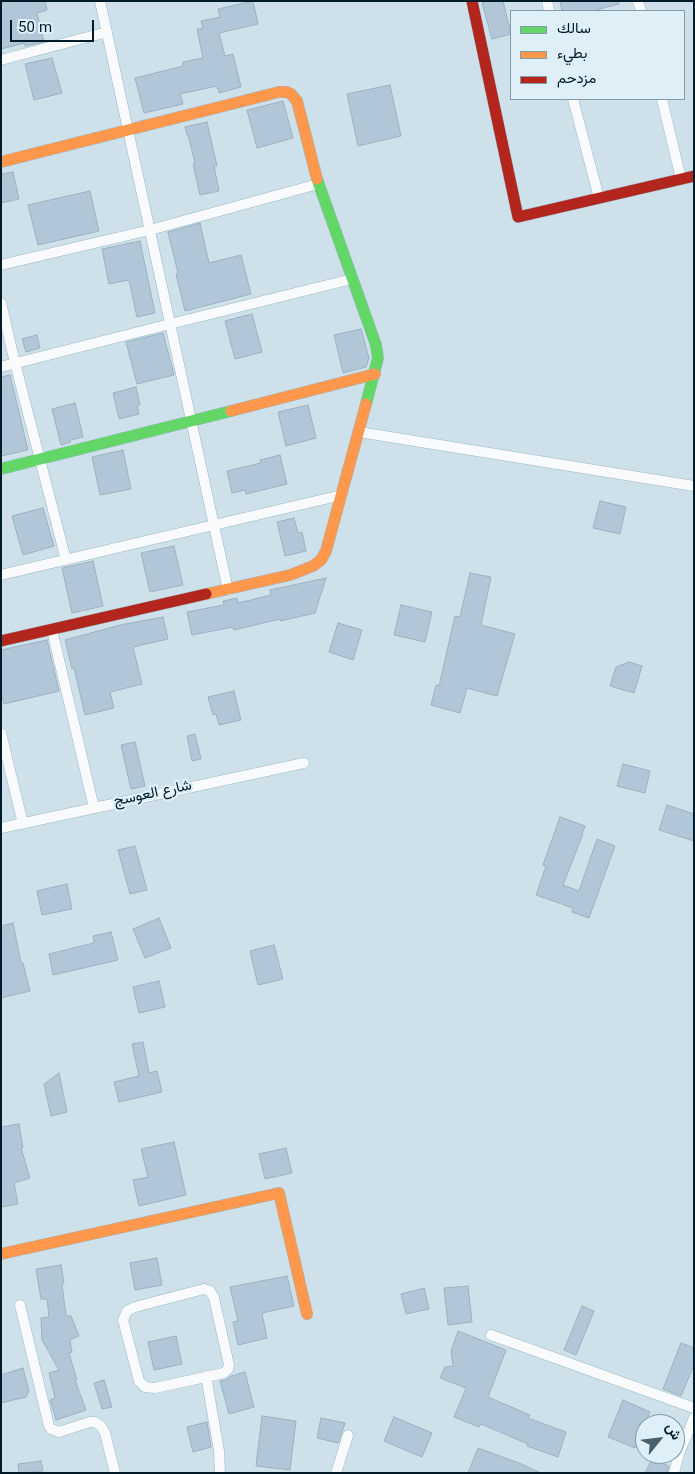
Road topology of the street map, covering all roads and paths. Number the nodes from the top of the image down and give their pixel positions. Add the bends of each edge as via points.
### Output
1 (100, 1) edge
2 (472, 1) edge
3 (106, 32) junction
4 (1, 60) edge
5 (573, 100) edge
6 (662, 100) edge
7 (128, 130) junction
8 (1, 162) edge
9 (694, 176) edge
10 (681, 179) junction
11 (318, 184) junction
12 (599, 198) junction
13 (150, 230) junction
14 (1, 264) edge
15 (352, 279) junction
16 (1, 303) edge
17 (170, 324) junction
18 (15, 364) junction
19 (1, 367) edge
20 (375, 374) junction
21 (191, 421) junction
22 (359, 432) junction
23 (41, 459) junction
24 (1, 469) edge
25 (694, 486) edge
26 (342, 495) junction
27 (214, 525) junction
28 (66, 560) junction
29 (1, 575) edge
30 (228, 590) junction
31 (52, 630) junction
32 (1, 641) edge
33 (1, 733) edge
34 (304, 763) dead end
35 (94, 808) junction
36 (23, 824) junction
37 (1, 828) edge
38 (1, 1254) edge
39 (20, 1305) dead end
40 (307, 1314) dead end
41 (491, 1335) dead end
42 (206, 1376) junction
43 (694, 1408) edge
44 (694, 1418) edge
45 (348, 1435) dead end
46 (115, 1473) edge
47 (220, 1473) edge
48 (336, 1473) edge
49 (674, 1473) edge

1 - 3 street
2 - 12 street via 518,216
3 - 4 street
3 - 7 street
5 - 12 street
6 - 10 street
7 - 8 street
7 - 11 street via 287,92 294,97 298,107
7 - 13 street
9 - 10 street
10 - 12 street
11 - 13 street
11 - 15 street
13 - 14 street
13 - 17 street
15 - 17 street
15 - 20 street via 378,351
16 - 18 street
17 - 18 street
17 - 21 street
18 - 19 street
18 - 23 street
20 - 21 street
20 - 22 street
21 - 23 street
21 - 27 street
22 - 25 street
22 - 26 street
23 - 24 street
23 - 28 street
26 - 27 street
26 - 30 street via 321,560 290,575
27 - 28 street
27 - 30 street
28 - 29 street
30 - 31 street
31 - 32 street
31 - 35 street
33 - 36 street
34 - 35 street, شارع العوسج
35 - 36 street, شارع العوسج
36 - 37 street, شارع العوسج
38 - 40 street via 279,1193
39 - 46 street via 49,1426 59,1432 95,1422 105,1433
41 - 43 street
42 - 42 street via 155,1388 145,1387 139,1381 123,1320 127,1311 204,1289 210,1291 229,1365 224,1373
42 - 47 street
44 - 49 street
45 - 48 street

